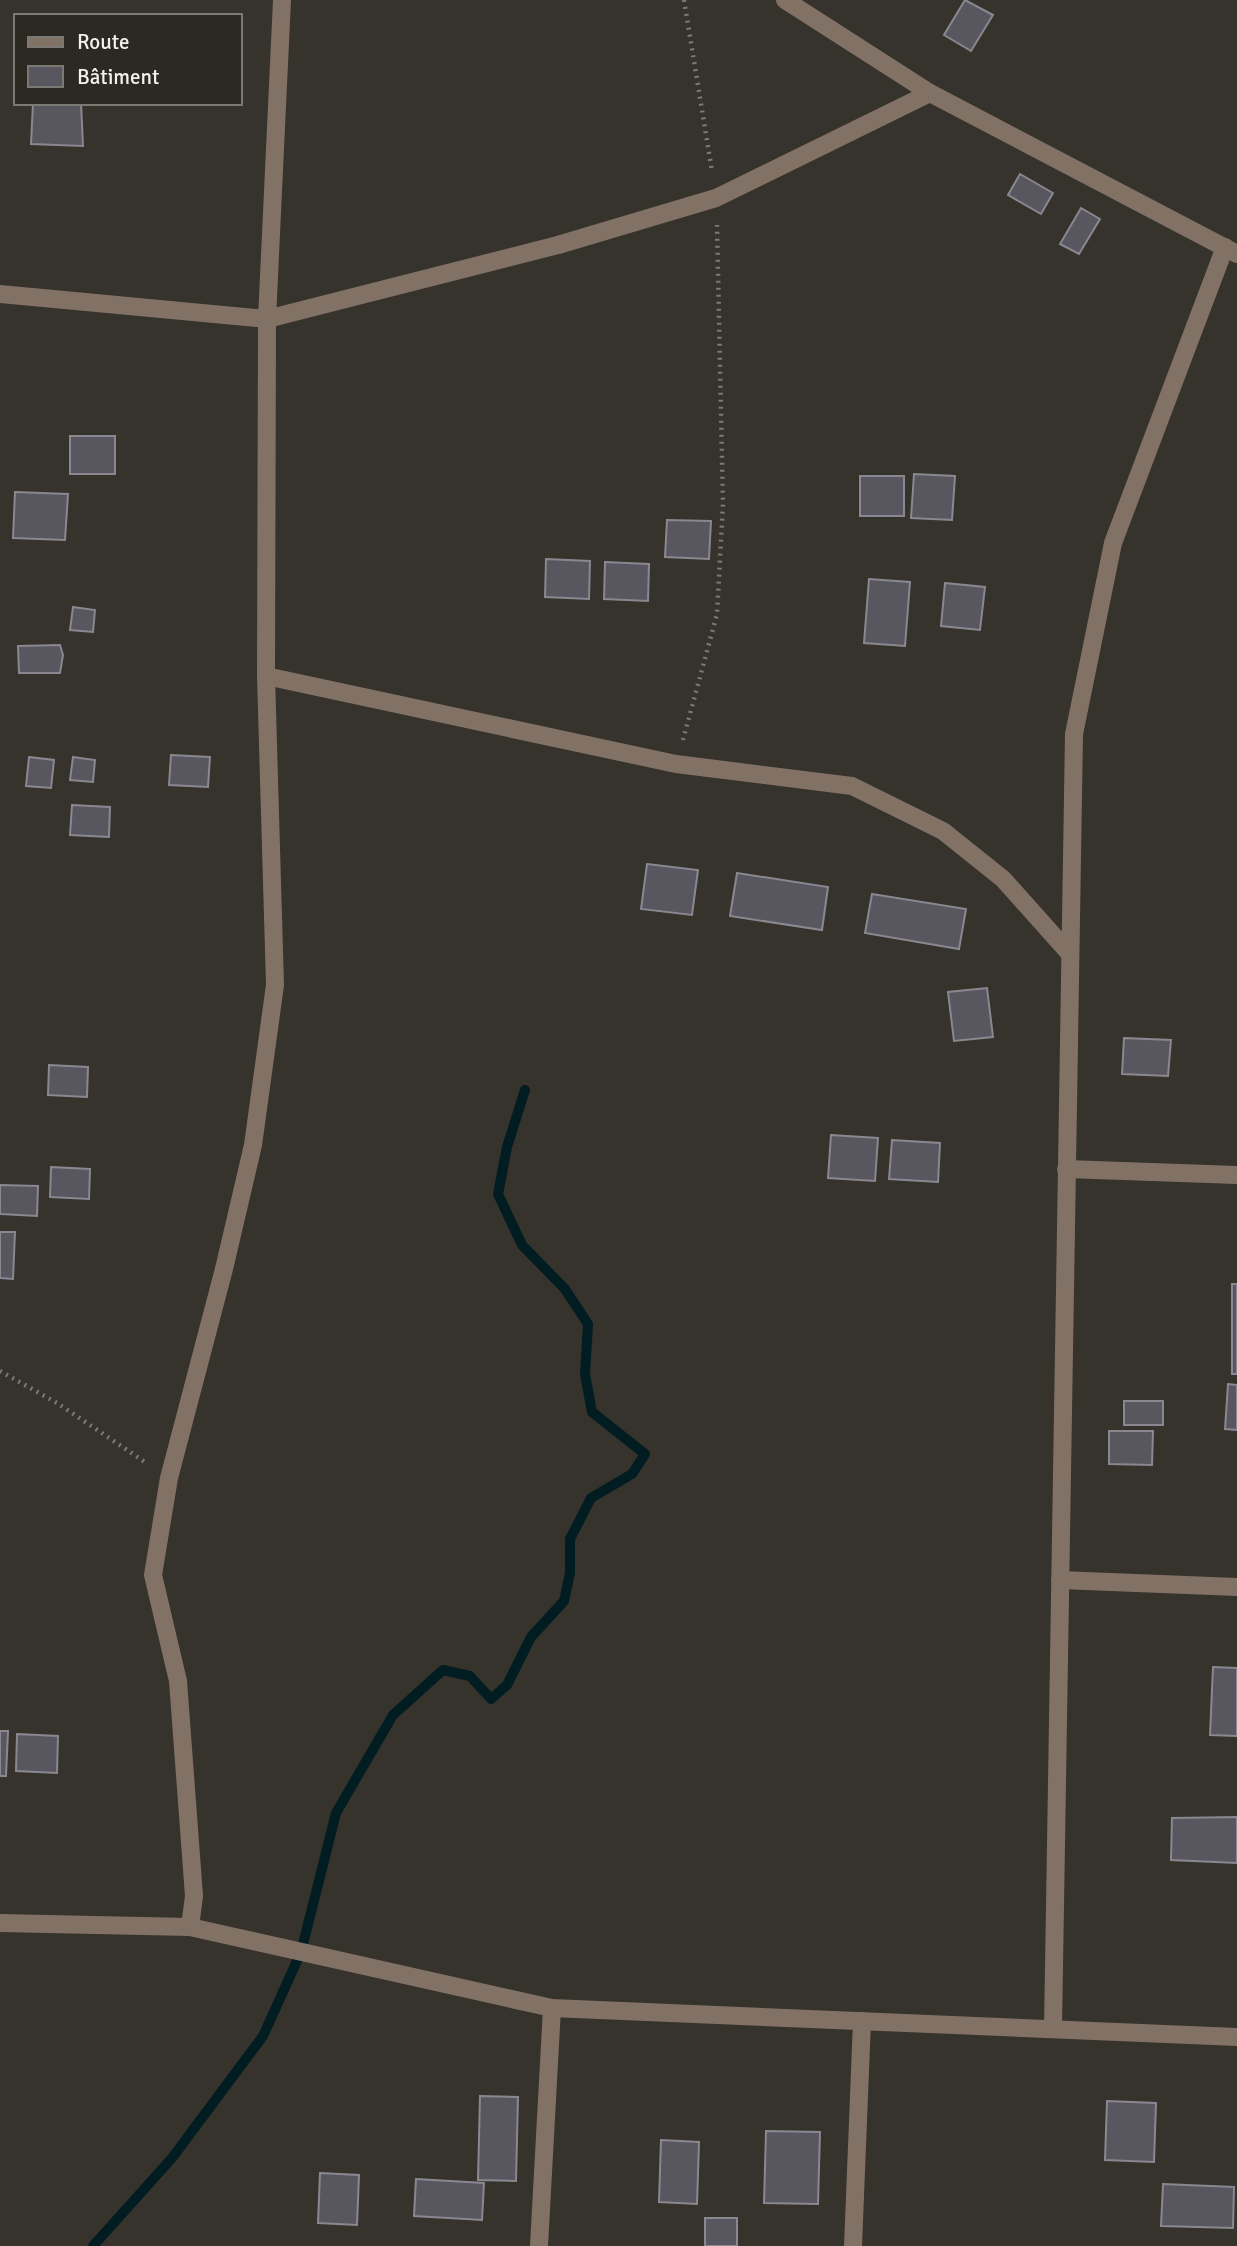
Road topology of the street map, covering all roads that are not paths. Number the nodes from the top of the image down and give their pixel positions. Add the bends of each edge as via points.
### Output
1 (282, 0) edge
2 (785, 0) edge
3 (930, 93) junction
4 (1231, 251) edge
5 (0, 294) edge
6 (267, 319) junction
7 (266, 676) junction
8 (1070, 954) junction
9 (1066, 1169) junction
10 (1237, 1175) edge
11 (1060, 1580) junction
12 (1237, 1587) edge
13 (0, 1923) edge
14 (190, 1927) junction
15 (552, 2008) junction
16 (862, 2021) junction
17 (1053, 2029) junction
18 (1237, 2036) edge
19 (540, 2246) edge
20 (853, 2246) edge

1 - 6 street
2 - 3 street
3 - 4 street
3 - 6 street via 716,198 558,245
4 - 8 street via 1113,543 1074,734
5 - 6 street
6 - 7 street
7 - 8 street via 676,765 852,786 943,831 1003,879
7 - 14 street via 275,985 253,1145 169,1478 153,1576 178,1681 194,1896
8 - 9 street
9 - 10 street
9 - 11 street
11 - 12 street
11 - 17 street
13 - 14 street
14 - 15 street
15 - 16 street
15 - 19 street
16 - 17 street
16 - 20 street
17 - 18 street

